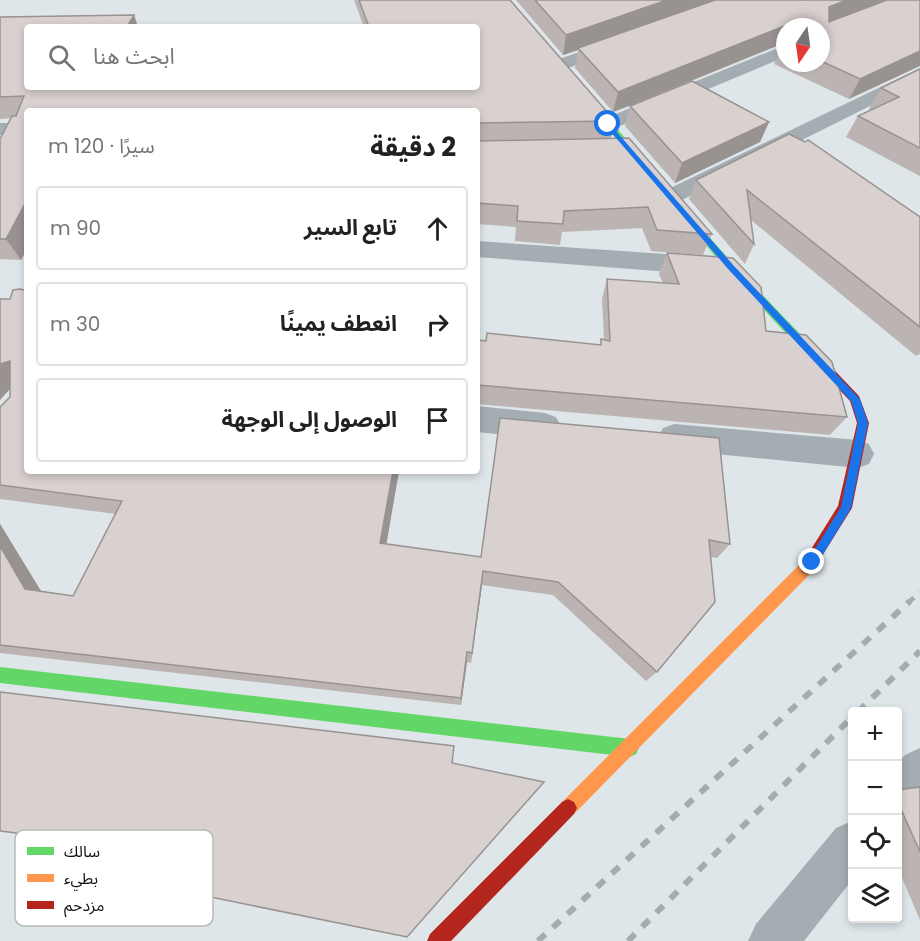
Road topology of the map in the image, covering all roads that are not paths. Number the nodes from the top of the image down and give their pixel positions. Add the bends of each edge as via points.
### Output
1 (638, 37) edge
2 (776, 54) edge
3 (563, 69) joint
4 (920, 74) edge
5 (608, 124) junction
6 (0, 129) edge
7 (24, 129) edge
8 (608, 151) edge
9 (632, 151) junction
10 (662, 188) junction
11 (480, 249) edge
12 (731, 268) junction
13 (480, 419) edge
14 (572, 428) edge
15 (644, 434) edge
16 (858, 454) junction
17 (0, 675) edge
18 (630, 748) junction
19 (920, 770) edge
20 (902, 788) edge
21 (848, 849) edge
22 (437, 941) edge
23 (773, 941) edge

1 - 3 street
2 - 5 street
3 - 5 street
4 - 10 street
5 - 9 street
6 - 7 street
8 - 9 street
9 - 10 street
10 - 12 street
11 - 12 street
12 - 16 street via 855,399 863,423
13 - 14 street
15 - 16 street
16 - 18 street via 846,508 812,562
17 - 18 street
18 - 22 street
19 - 20 street
21 - 23 street

